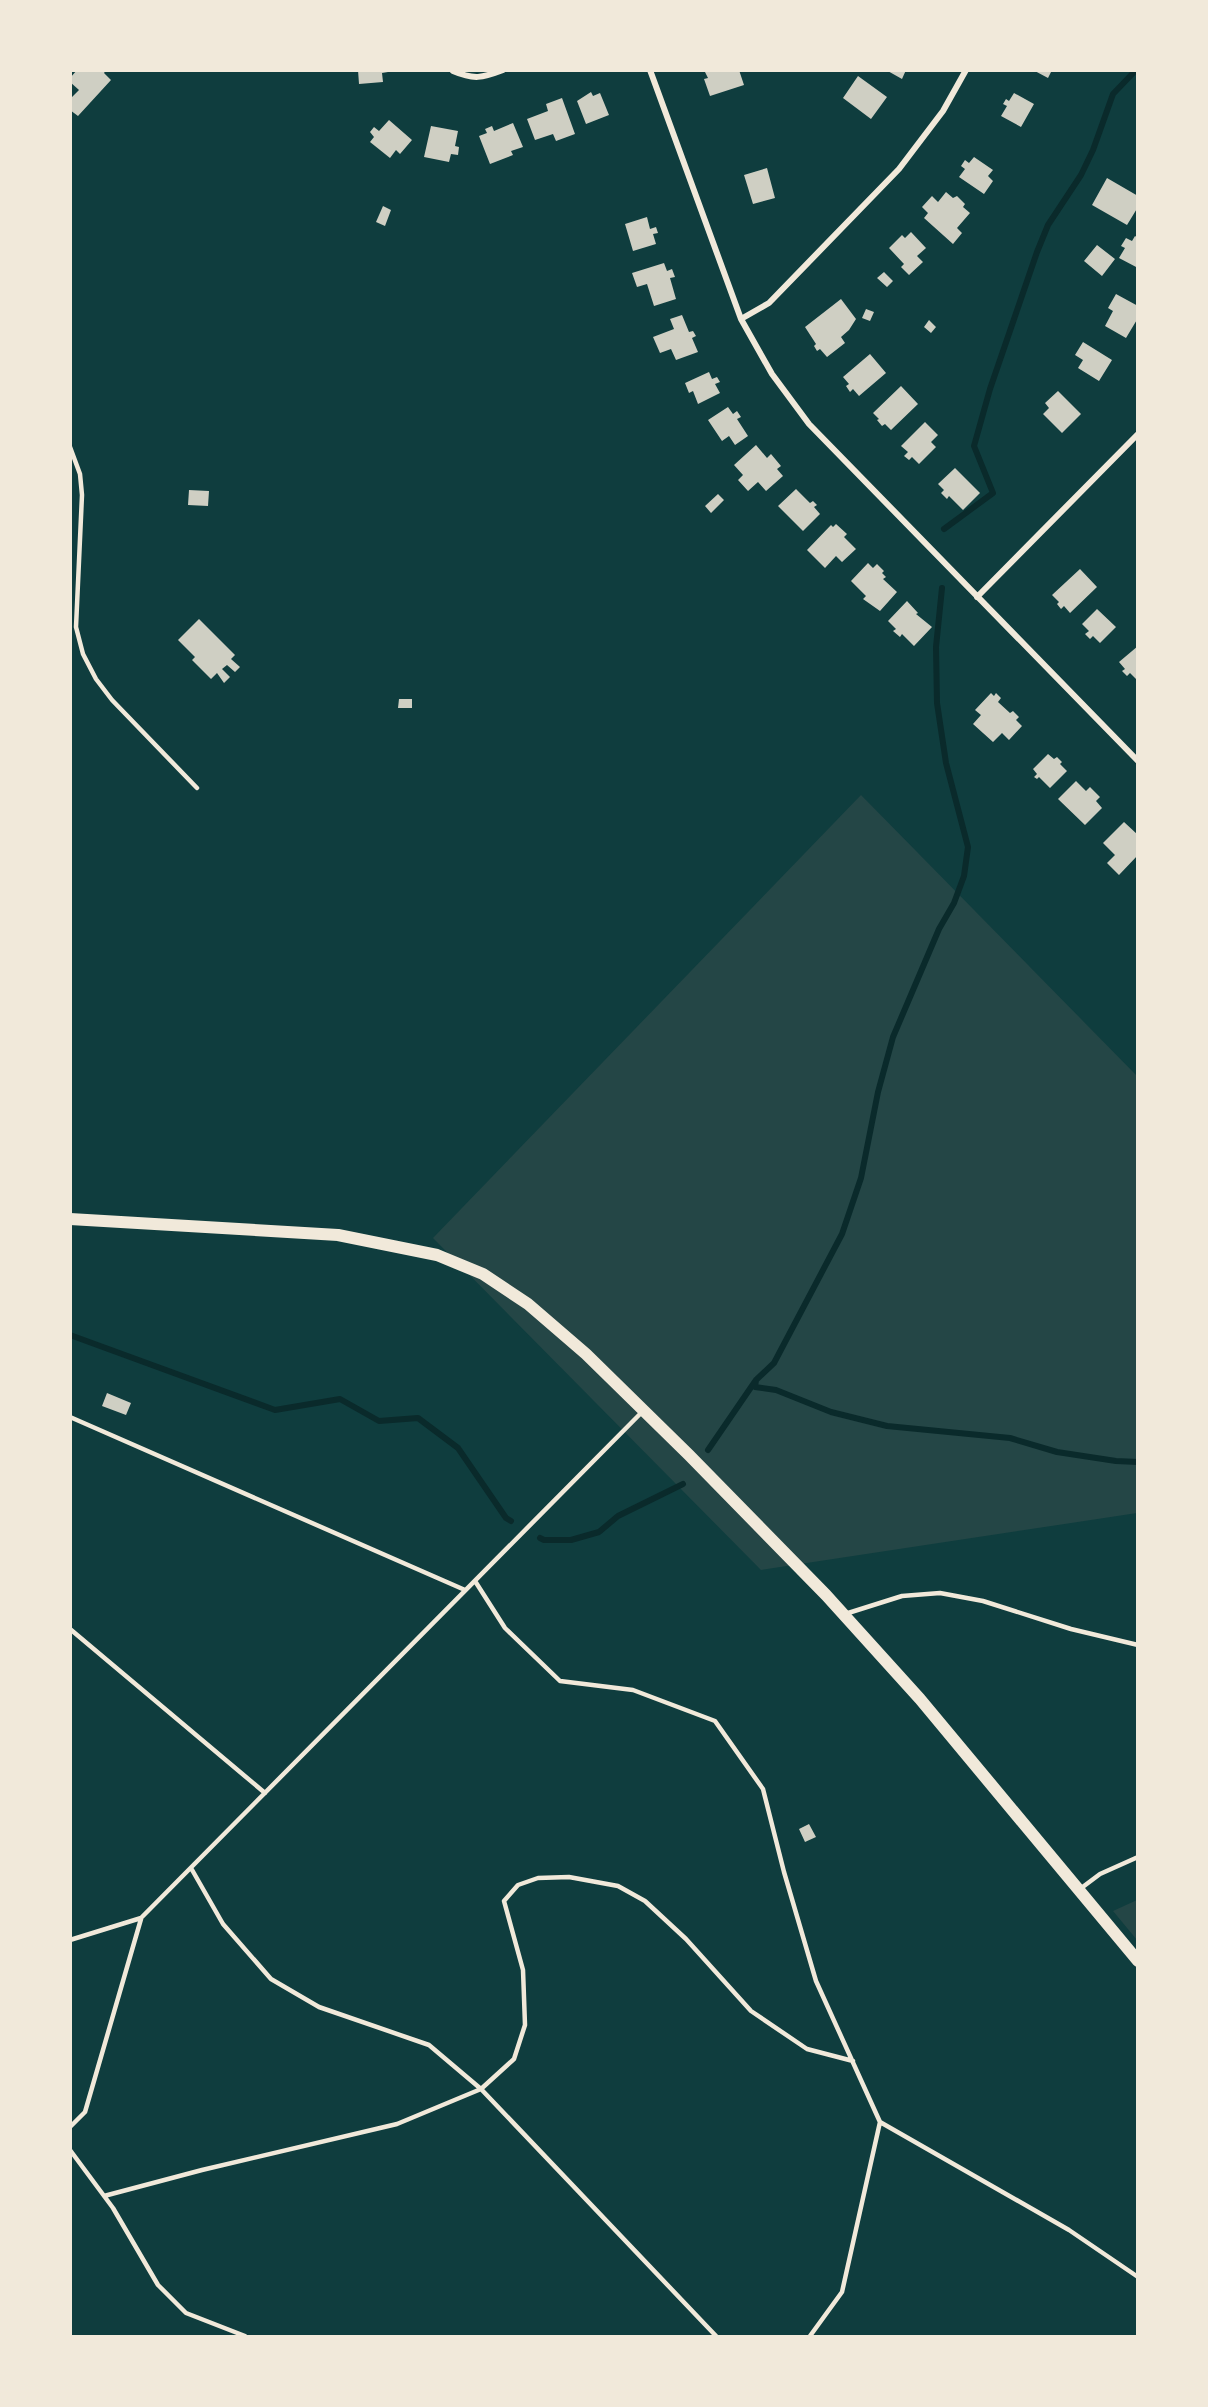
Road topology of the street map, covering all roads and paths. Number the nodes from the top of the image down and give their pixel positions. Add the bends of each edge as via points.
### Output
1 (503, 70) edge
2 (650, 70) edge
3 (966, 70) edge
4 (453, 71) edge
5 (741, 320) junction
6 (1137, 434) edge
7 (70, 447) edge
8 (977, 597) junction
9 (1137, 761) edge
10 (197, 788) dead end
11 (70, 1220) edge
12 (643, 1410) junction
13 (70, 1417) edge
14 (475, 1581) junction
15 (465, 1590) junction
16 (843, 1614) junction
17 (70, 1629) edge
18 (1137, 1646) edge
19 (265, 1793) junction
20 (1137, 1857) edge
21 (191, 1868) junction
22 (1079, 1890) junction
23 (141, 1918) junction
24 (70, 1940) edge
25 (1137, 1960) edge
26 (852, 2061) junction
27 (481, 2089) junction
28 (880, 2122) junction
29 (70, 2127) edge
30 (70, 2150) edge
31 (104, 2196) junction
32 (1137, 2277) edge
33 (245, 2337) edge
34 (716, 2337) edge
35 (810, 2337) edge

1 - 4 street via 483,78
2 - 5 street
3 - 5 street via 943,111 899,169 769,303
5 - 8 street via 772,374 809,424
6 - 8 street
7 - 10 lane via 80,474 82,495 76,627 83,654 112,700
8 - 9 street
11 - 12 main road via 338,1235 437,1255 483,1274 528,1304
12 - 14 lane
12 - 16 main road
13 - 15 lane
14 - 15 lane
14 - 26 lane via 505,1628 560,1681 633,1690 715,1721 763,1790 816,1982
15 - 19 lane
16 - 18 lane via 902,1596 940,1593 983,1601
16 - 22 main road via 920,1699
17 - 19 lane
19 - 21 lane
20 - 22 lane via 1100,1874
21 - 23 lane
21 - 27 lane via 223,1924 271,1979 319,2007 429,2045
22 - 25 main road
23 - 24 lane
23 - 29 lane via 85,2112
26 - 27 lane via 807,2049 750,2011 686,1939 645,1901 618,1886 569,1877 538,1878 518,1885 504,1901 524,1970 525,2025 514,2059
26 - 28 lane
27 - 31 lane via 397,2124
27 - 34 lane
28 - 32 lane via 1069,2230
28 - 35 lane via 842,2292
30 - 31 lane
31 - 33 lane via 158,2285 186,2313

